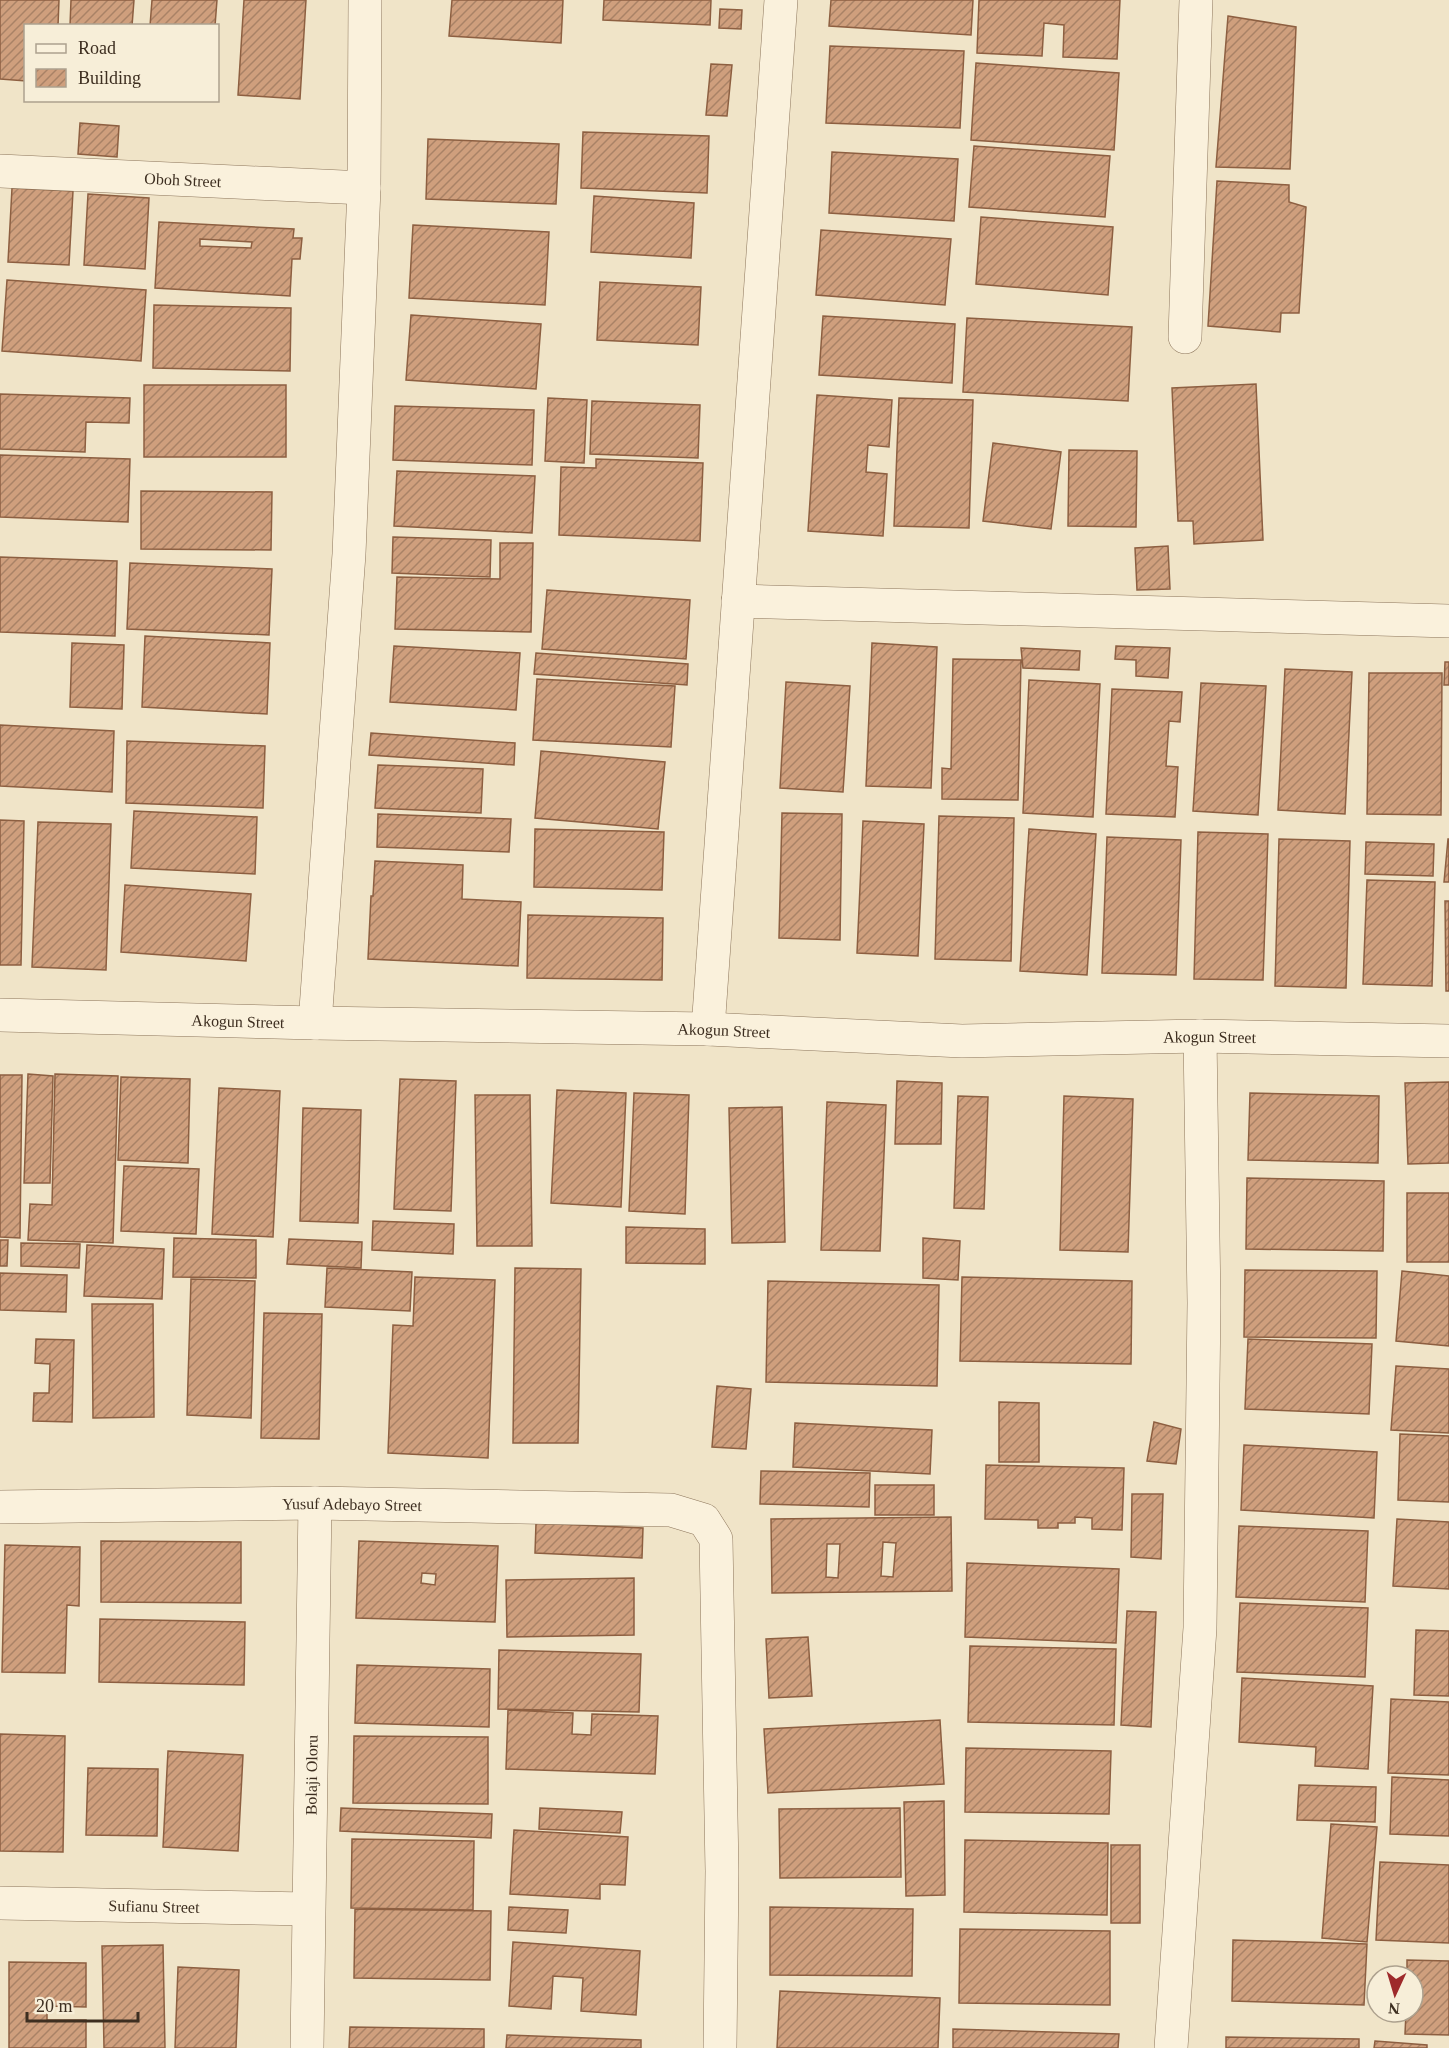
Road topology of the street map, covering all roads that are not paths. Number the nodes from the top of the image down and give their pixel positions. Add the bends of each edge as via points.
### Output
1 (364, 0) edge
2 (781, 0) edge
3 (1196, 0) edge
4 (0, 171) edge
5 (364, 188) junction
6 (1185, 337) dead end
7 (738, 601) junction
8 (1449, 621) edge
9 (0, 1015) edge
10 (315, 1023) junction
11 (708, 1029) junction
12 (1200, 1036) junction
13 (1449, 1041) edge
14 (315, 1503) junction
15 (0, 1507) edge
16 (0, 1903) edge
17 (308, 1909) junction
18 (307, 2048) edge
19 (720, 2048) edge
20 (1171, 2048) edge

1 - 5 street
2 - 7 street
3 - 6 street
4 - 5 street, Oboh Street
5 - 10 street via 349,554
7 - 8 street
7 - 11 street
9 - 10 street, Akogun Street
10 - 11 street, Akogun Street
11 - 12 street, Akogun Street via 962,1041
12 - 13 street, Akogun Street
12 - 20 street via 1204,1303 1200,1628
14 - 15 street, Yusuf Adebayo Street
14 - 17 street, Bolaji Oloru
14 - 19 street, Yusuf Adebayo Street via 671,1510 704,1520 716,1539 722,1871
16 - 17 street, Sufianu Street
17 - 18 street, Bolaji Oloru

